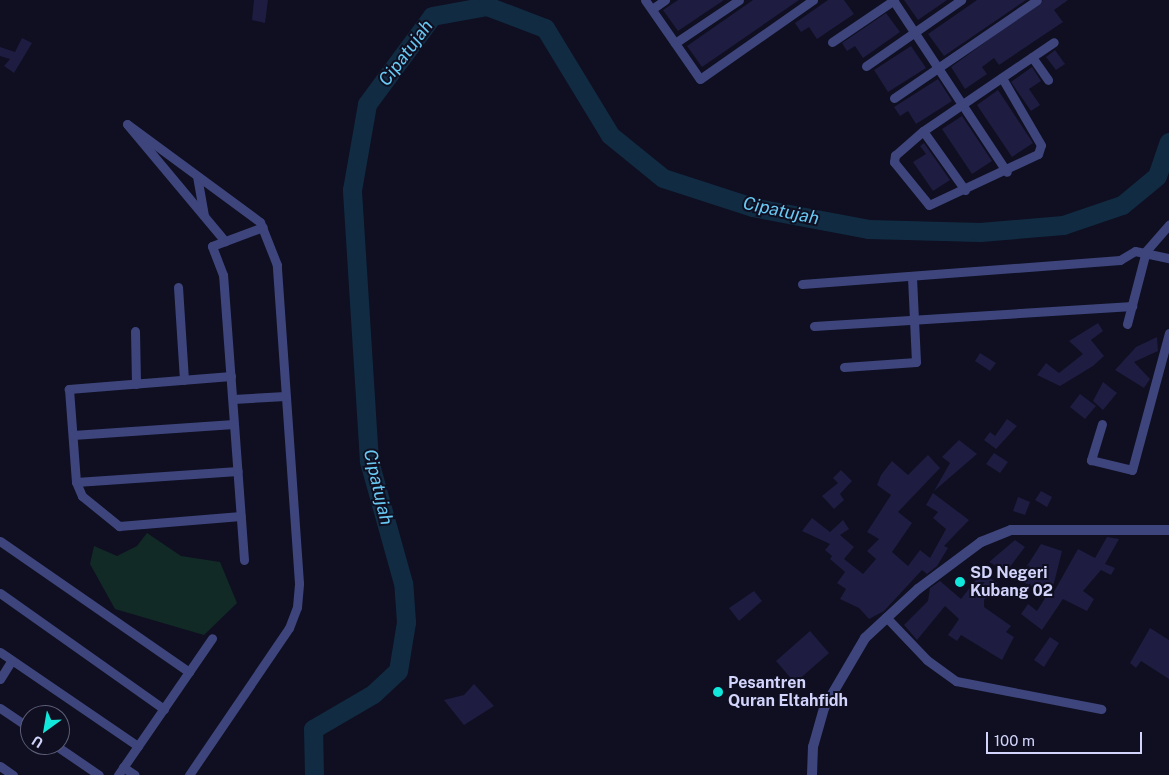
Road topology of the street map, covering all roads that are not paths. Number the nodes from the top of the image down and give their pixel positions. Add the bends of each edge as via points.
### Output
1 (645, 0) edge
2 (665, 0) edge
3 (739, 0) edge
4 (814, 0) edge
5 (893, 0) edge
6 (961, 0) edge
7 (1036, 0) edge
8 (652, 9) junction
9 (915, 32) junction
10 (832, 42) dead end
11 (1054, 42) dead end
12 (675, 43) junction
13 (1032, 57) junction
14 (866, 66) dead end
15 (939, 68) junction
16 (1002, 78) junction
17 (1048, 80) dead end
18 (894, 98) dead end
19 (964, 104) junction
20 (923, 131) junction
21 (1007, 172) junction
22 (197, 176) junction
23 (965, 190) junction
24 (204, 216) junction
25 (1169, 225) edge
26 (263, 226) junction
27 (226, 241) junction
28 (1146, 251) junction
29 (1169, 258) edge
30 (912, 276) junction
31 (802, 284) dead end
32 (178, 287) dead end
33 (1132, 306) junction
34 (914, 320) junction
35 (1127, 324) dead end
36 (814, 326) dead end
37 (135, 331) dead end
38 (1169, 333) edge
39 (844, 367) dead end
40 (231, 376) junction
41 (184, 380) junction
42 (136, 384) junction
43 (285, 396) junction
44 (232, 399) junction
45 (234, 424) junction
46 (1102, 424) dead end
47 (72, 435) junction
48 (238, 471) junction
49 (76, 482) junction
50 (241, 516) junction
51 (1169, 530) edge
52 (0, 541) edge
53 (244, 560) dead end
54 (0, 593) edge
55 (886, 617) junction
56 (212, 638) dead end
57 (0, 652) edge
58 (12, 660) junction
59 (189, 672) junction
60 (0, 679) edge
61 (0, 708) edge
62 (164, 708) junction
63 (1101, 710) dead end
64 (20, 721) edge
65 (138, 746) junction
66 (70, 755) edge
67 (0, 766) edge
68 (121, 771) edge
69 (13, 775) edge
70 (99, 775) edge
71 (135, 775) edge
72 (189, 775) edge
73 (812, 775) edge

1 - 8 street
2 - 8 street
3 - 12 street
4 - 12 street via 700,79
5 - 9 street
5 - 10 street
6 - 9 street
7 - 15 street
8 - 12 street
9 - 14 street
9 - 15 street
11 - 13 street
13 - 16 street
13 - 17 street
15 - 18 street
15 - 19 street
16 - 19 street
16 - 21 street via 1041,149
19 - 20 street
19 - 21 street
20 - 23 street
20 - 23 street via 895,155 896,165 928,205
21 - 23 street
22 - 24 street
22 - 24 street via 127,124
22 - 26 street
24 - 27 street
25 - 28 street
26 - 27 street
26 - 43 street via 277,265
27 - 40 street via 212,246 223,275
28 - 29 street
28 - 30 street via 1135,251 1120,260
28 - 33 street
30 - 31 street
30 - 34 street
32 - 41 street
33 - 34 street
33 - 35 street
34 - 36 street
34 - 39 street via 916,362
37 - 42 street
38 - 46 street via 1132,470 1092,460
40 - 41 street
40 - 44 street
41 - 42 street
42 - 47 street via 69,390
43 - 44 street
43 - 72 street via 299,583 297,607 290,628
44 - 45 street
45 - 47 street
45 - 48 street
47 - 49 street
48 - 49 street
48 - 50 street
49 - 50 street via 82,496 119,526
50 - 53 street
51 - 55 street via 1001,532 981,542
52 - 59 street
54 - 62 street
55 - 63 street via 927,660 956,681
55 - 73 street via 854,653 824,708 812,747
56 - 59 street
57 - 58 street
58 - 60 street
58 - 65 street
59 - 62 street
61 - 64 street
62 - 65 street
65 - 68 street
66 - 70 street
67 - 69 street
68 - 71 street

